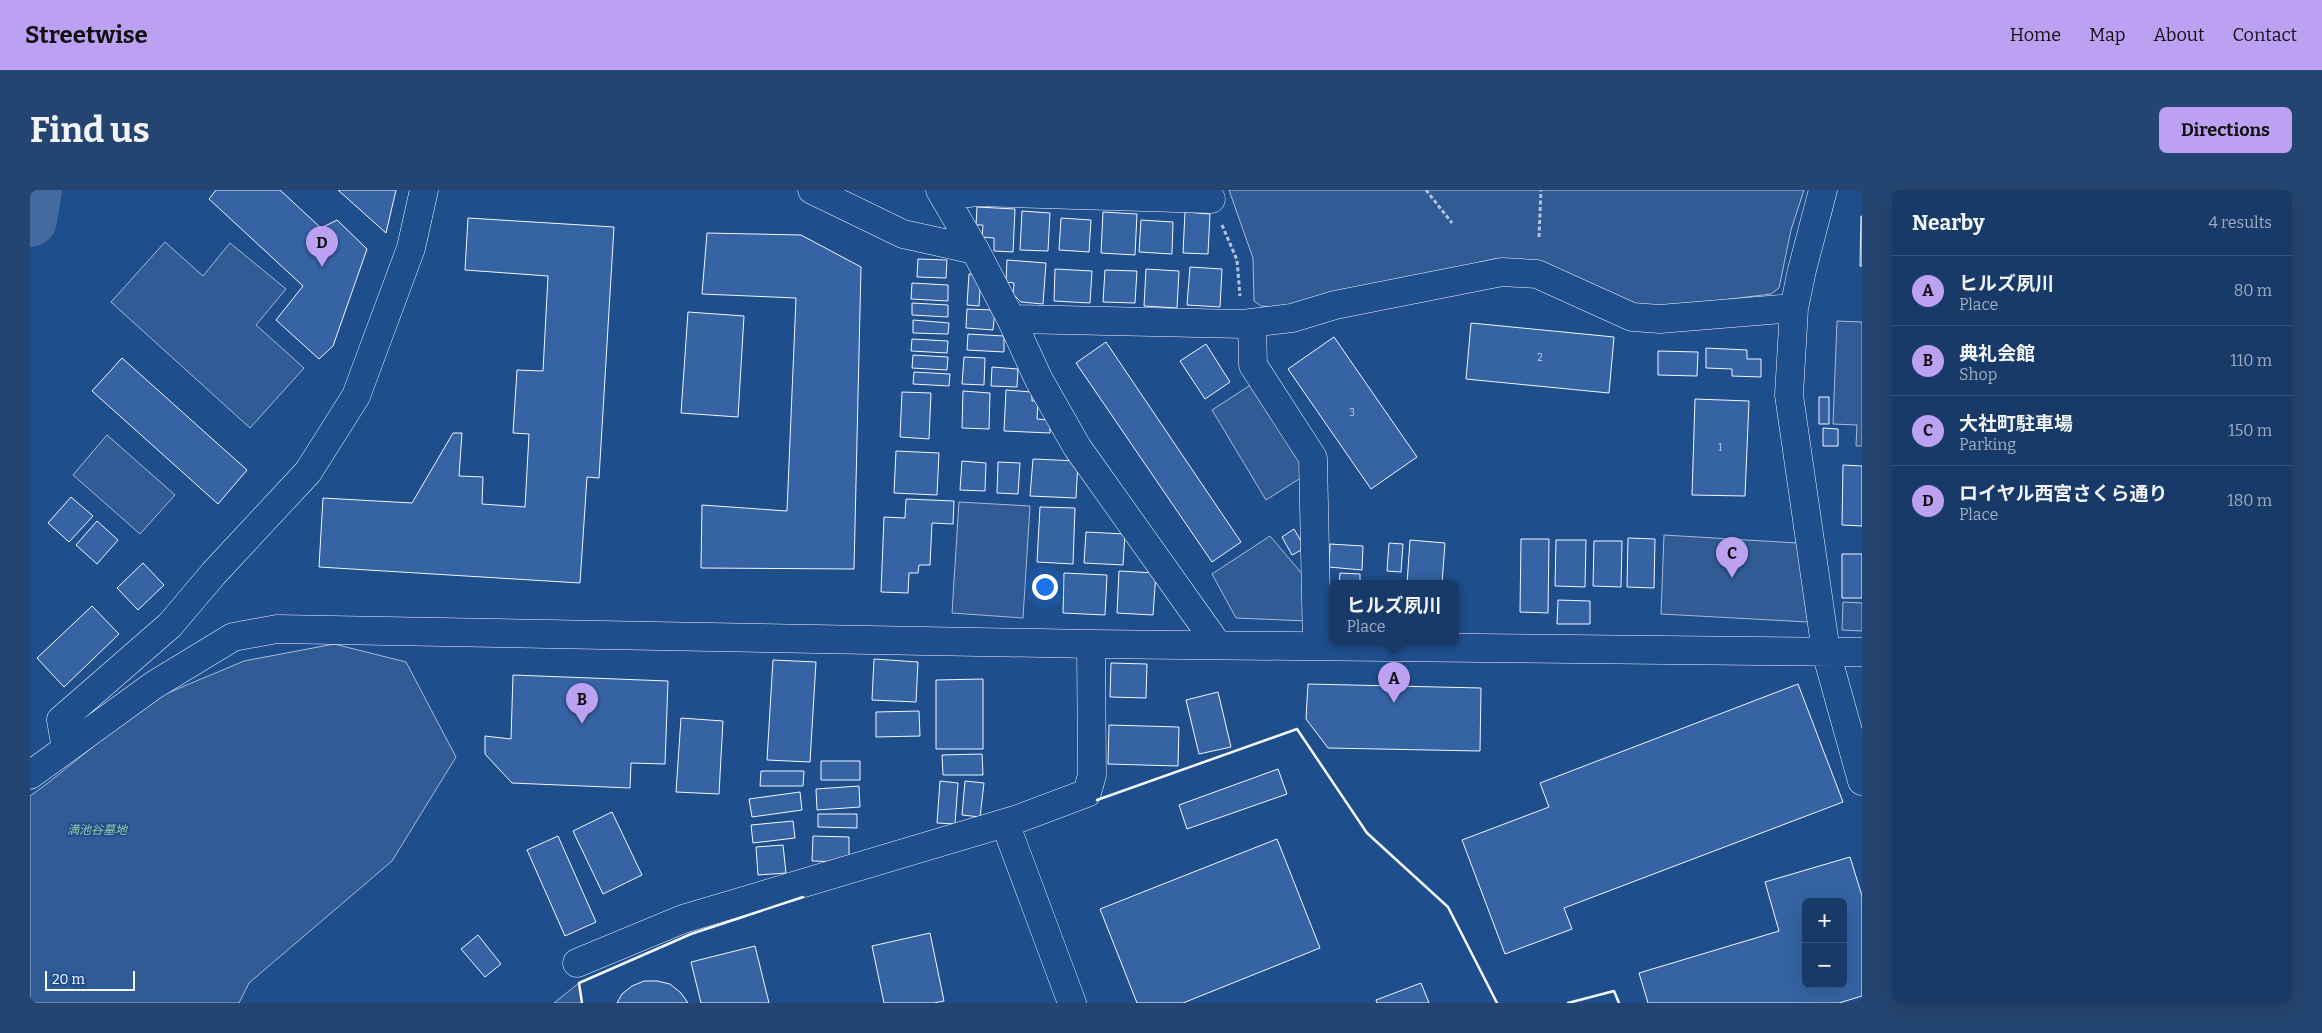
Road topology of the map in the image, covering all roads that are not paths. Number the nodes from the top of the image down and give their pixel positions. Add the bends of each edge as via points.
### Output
1 (424, 190) edge
2 (812, 190) edge
3 (1823, 190) edge
4 (942, 193) edge
5 (1211, 199) road end
6 (975, 250) junction
7 (1794, 308) junction
8 (1011, 319) junction
9 (1247, 324) junction
10 (1091, 644) junction
11 (1217, 644) junction
12 (1317, 646) junction
13 (1826, 652) junction
14 (1862, 652) edge
15 (66, 749) junction
16 (30, 774) edge
17 (1862, 781) edge
18 (1005, 823) junction
19 (577, 963) dead end
20 (1072, 1003) edge

1 - 15 street via 411,248 356,396 308,472 170,625 61,720
2 - 6 street via 903,234
3 - 7 street
4 - 5 street
4 - 6 street
6 - 8 street
7 - 9 street via 1660,319 1632,317 1537,274 1502,272 1335,305 1292,318
7 - 13 street via 1789,395
8 - 9 street
8 - 11 street via 1038,380 1077,447
9 - 12 street via 1253,365 1313,458
10 - 11 street
10 - 15 street via 277,629 233,637 154,685
10 - 18 street via 1092,775 1087,793
11 - 12 street
12 - 13 street
13 - 14 street
13 - 17 street
15 - 16 street
18 - 19 street via 683,919
18 - 20 street

